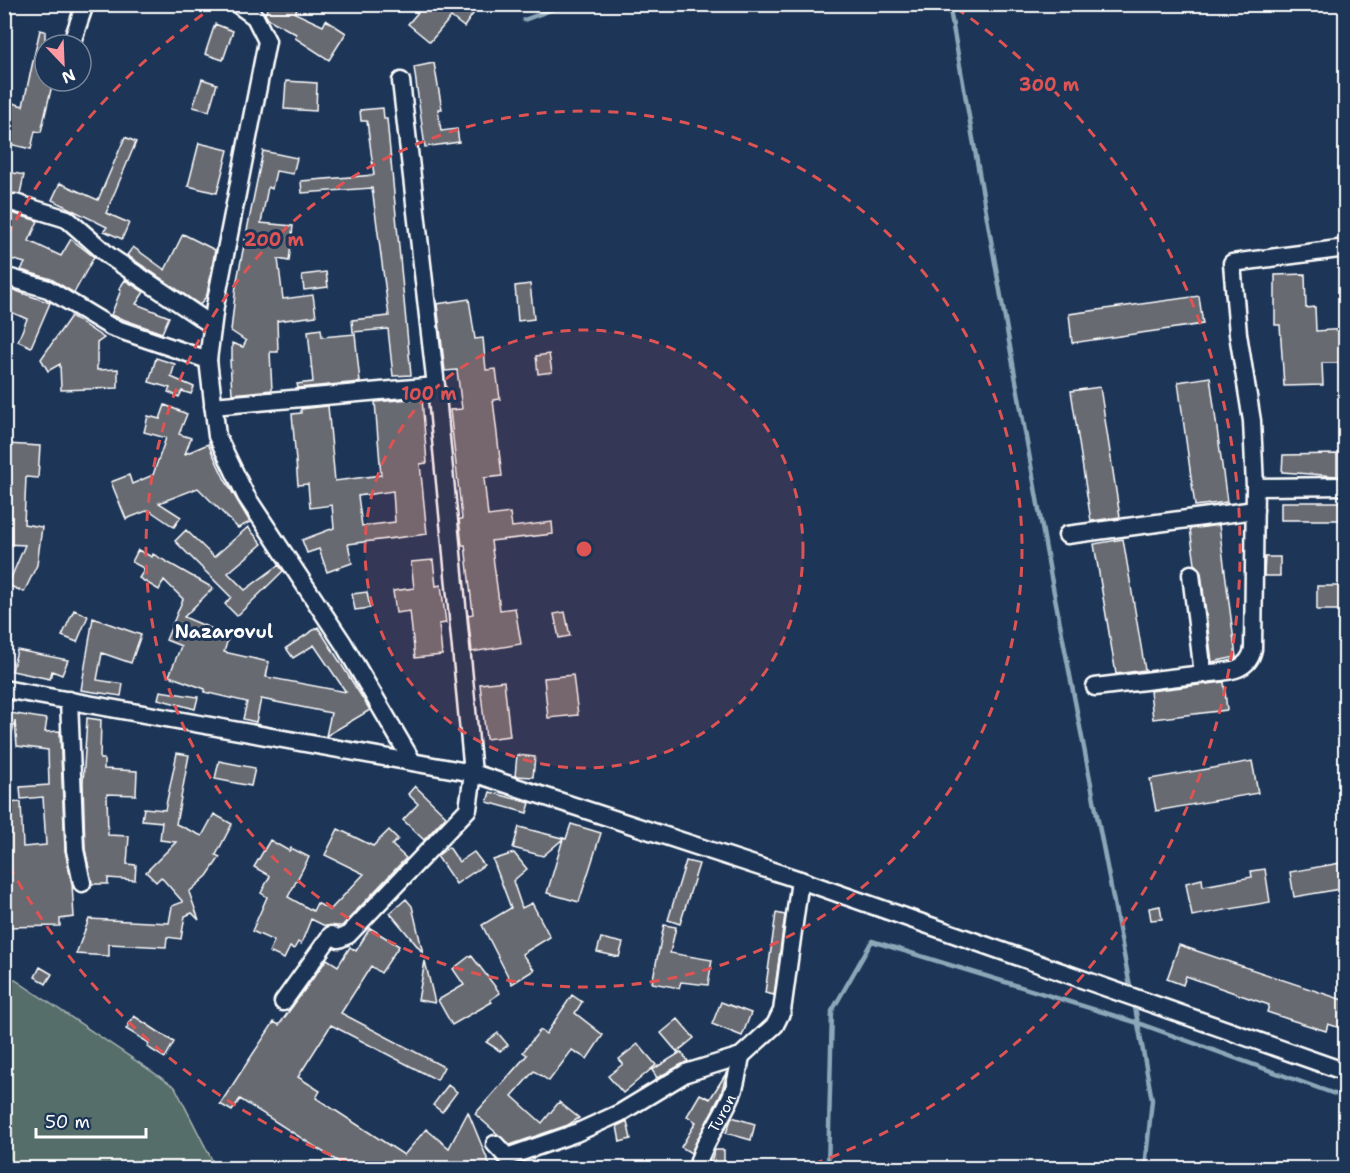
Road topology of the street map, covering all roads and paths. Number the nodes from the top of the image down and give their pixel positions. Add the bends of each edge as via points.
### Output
1 (85, 4) edge
2 (237, 4) edge
3 (75, 33) edge
4 (401, 81) dead end
5 (15, 204) dead end
6 (1346, 248) edge
7 (4, 276) edge
8 (213, 325) junction
9 (208, 360) junction
10 (436, 386) junction
11 (213, 406) junction
12 (1346, 486) edge
13 (1255, 487) junction
14 (1255, 510) junction
15 (1067, 535) dead end
16 (1191, 574) dead end
17 (1203, 674) junction
18 (1095, 687) dead end
19 (4, 689) edge
20 (69, 700) junction
21 (412, 761) junction
22 (473, 773) junction
23 (800, 880) junction
24 (82, 883) dead end
25 (283, 1002) dead end
26 (741, 1056) junction
27 (1346, 1072) edge
28 (495, 1144) dead end
29 (698, 1168) edge

1 - 3 street
2 - 8 street via 255,17 267,41
4 - 10 street
5 - 8 street via 67,219 109,256
6 - 13 street via 1232,263 1252,421
7 - 9 street via 48,289 111,327
8 - 9 street
9 - 11 street
10 - 11 street
10 - 22 street
11 - 21 street via 218,436 246,496 343,643
12 - 13 street
13 - 14 street
14 - 15 street
14 - 17 street via 1251,659 1244,667
16 - 17 street
17 - 18 street
19 - 20 street
20 - 21 street
20 - 24 street via 75,850
21 - 22 street
22 - 23 street
22 - 25 street via 468,809 348,935 339,939 331,935
23 - 26 street via 782,1011 775,1025
23 - 27 street
26 - 28 street via 686,1073 620,1113 533,1150 507,1156
26 - 29 street, Turon via 734,1089 701,1151

